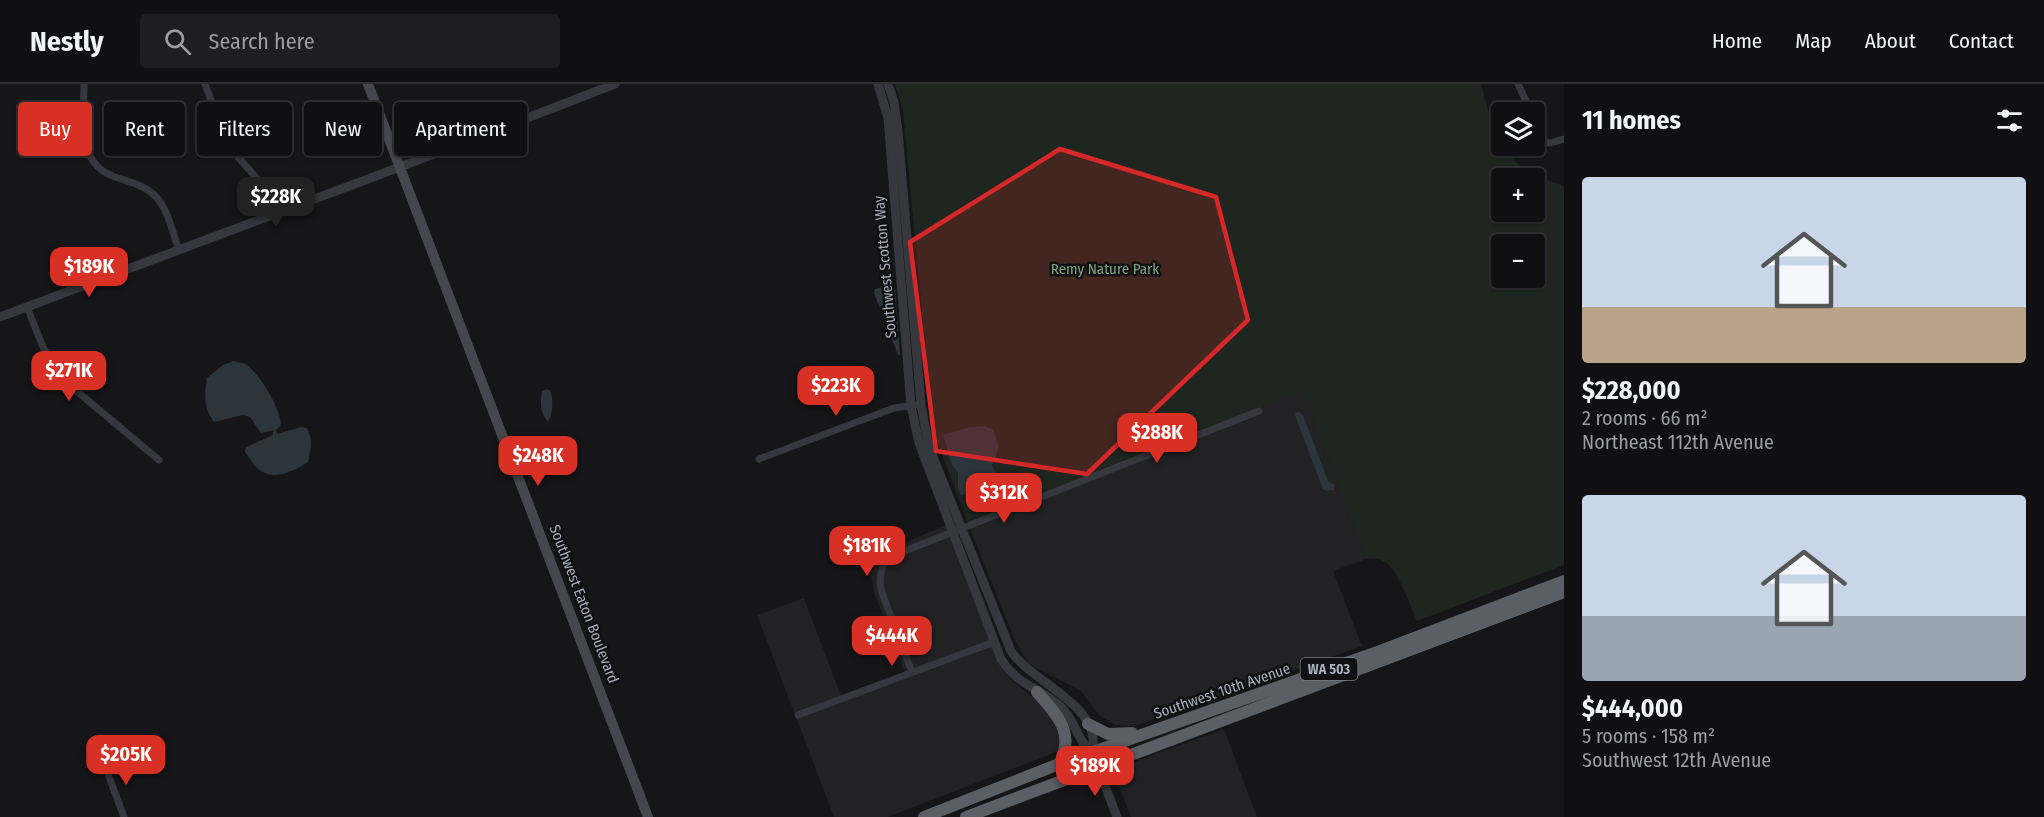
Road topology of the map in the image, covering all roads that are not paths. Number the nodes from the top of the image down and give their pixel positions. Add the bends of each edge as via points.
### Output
1 (84, 84) edge
2 (205, 84) edge
3 (368, 84) edge
4 (615, 84) edge
5 (878, 84) edge
6 (888, 84) edge
7 (1518, 84) edge
8 (1527, 102) edge
9 (1564, 139) edge
10 (1545, 142) edge
11 (896, 163) junction
12 (400, 167) junction
13 (271, 215) junction
14 (179, 250) junction
15 (27, 307) junction
16 (0, 317) edge
17 (916, 405) junction
18 (1259, 411) dead end
19 (759, 459) dead end
20 (159, 460) dead end
21 (957, 530) junction
22 (1564, 581) edge
23 (1564, 592) edge
24 (994, 642) junction
25 (912, 672) junction
26 (1037, 692) junction
27 (798, 715) dead end
28 (1088, 724) junction
29 (1145, 734) junction
30 (1092, 752) junction
31 (110, 758) dead end
32 (1059, 764) junction
33 (1098, 768) junction
34 (124, 817) edge
35 (648, 817) edge
36 (924, 817) edge
37 (966, 817) edge
38 (1117, 817) edge

1 - 14 street via 84,135 90,159 108,175 133,181 158,200
2 - 13 street via 225,138 259,181
3 - 12 main road, Southwest Eaton Boulevard
4 - 12 street
5 - 11 street, Southwest Scotton Way
6 - 11 street, Southwest Scotton Way via 896,117
7 - 8 street
9 - 10 street
11 - 17 street, Southwest Scotton Way
12 - 13 street
12 - 35 main road, Southwest Eaton Boulevard
13 - 14 street
14 - 15 street
15 - 16 street
15 - 20 street via 61,378
17 - 19 street via 894,408
17 - 21 street, Southwest Scotton Way via 919,443
18 - 21 street
21 - 24 street, Southwest Scotton Way
21 - 25 street via 892,556 879,577
21 - 28 street, Southwest Scotton Way via 1014,656 1033,675 1066,696
22 - 29 highway, Southwest 10th Avenue / WA 503
23 - 33 highway, Southwest 10th Avenue / WA 503
24 - 25 street
24 - 26 street, Southwest Scotton Way via 1009,670
25 - 27 street
26 - 30 street, Southwest Scotton Way via 1062,708 1083,746
26 - 32 highway via 1058,718 1066,738
28 - 29 highway via 1113,735
28 - 30 street, Southwest Scotton Way via 1095,742
29 - 30 highway, Southwest 10th Avenue / WA 503
30 - 32 highway, Southwest 10th Avenue / WA 503
30 - 33 street, Southwest Scotton Way
31 - 34 street via 108,774
32 - 36 highway, Southwest 10th Avenue / WA 503
33 - 37 highway, Southwest 10th Avenue / WA 503
33 - 38 street, Southwest Scotton Way

